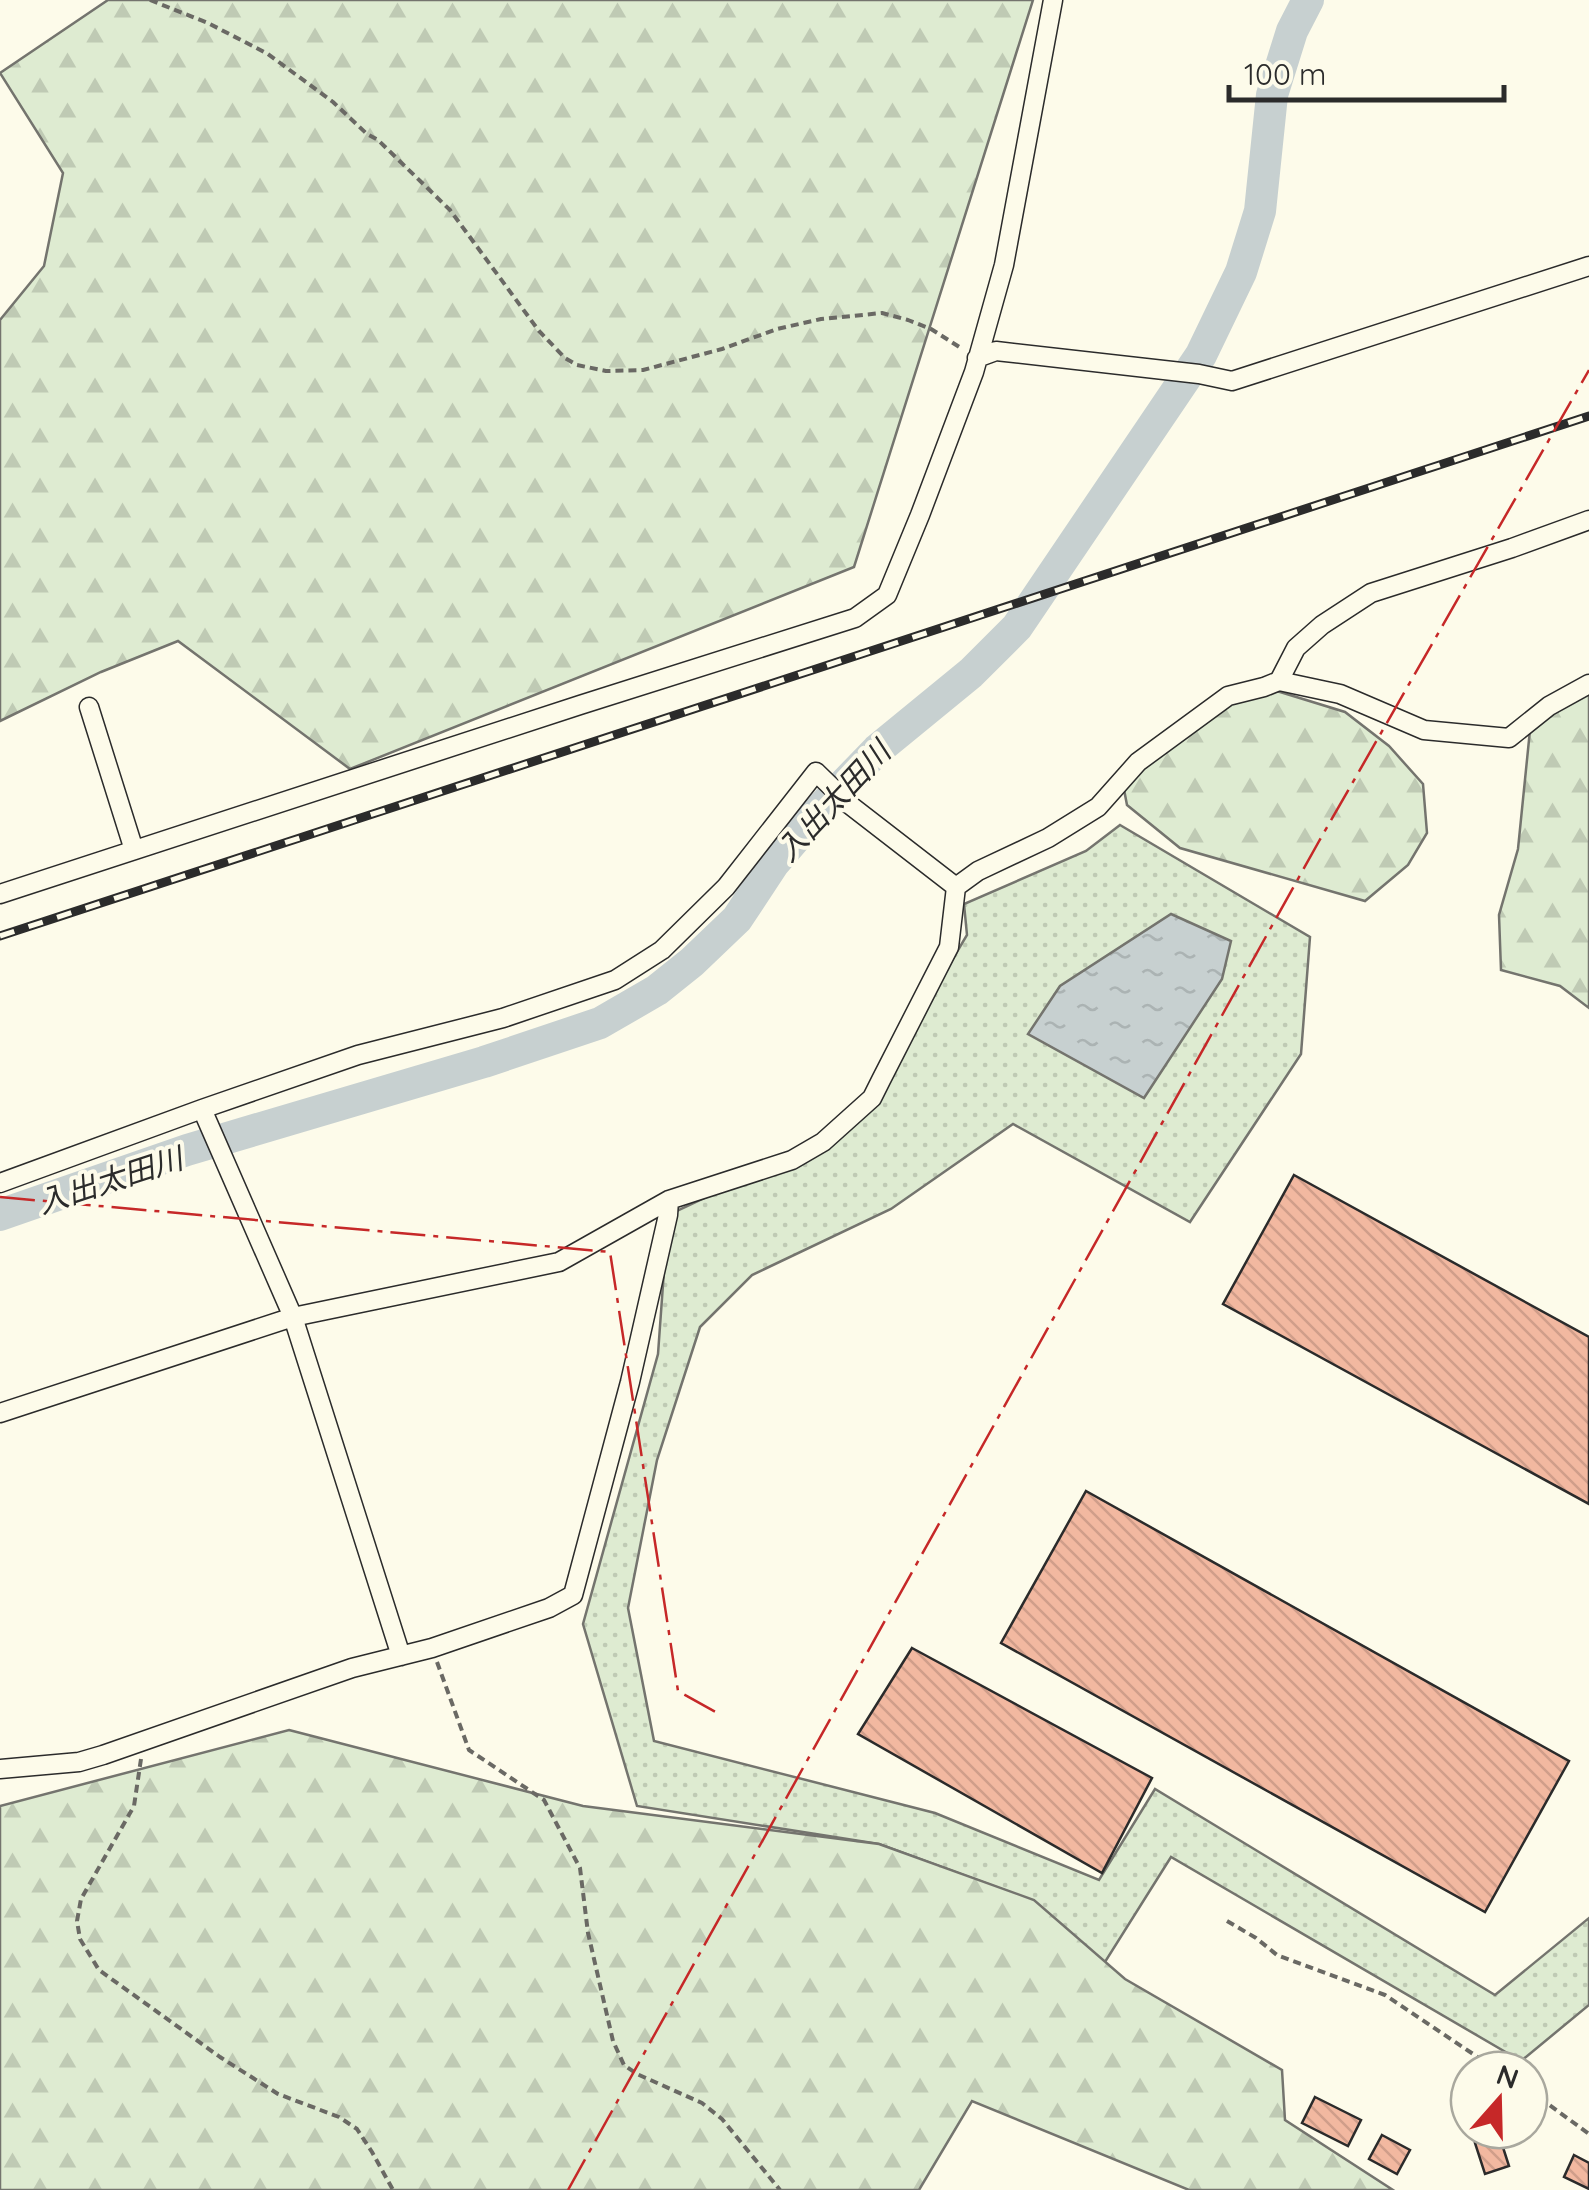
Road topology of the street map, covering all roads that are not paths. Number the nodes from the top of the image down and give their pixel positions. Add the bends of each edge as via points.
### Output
1 (1053, 0) edge
2 (1589, 266) edge
3 (978, 358) junction
4 (1589, 520) edge
5 (1279, 680) junction
6 (1589, 684) edge
7 (89, 707) dead end
8 (134, 850) junction
9 (956, 887) junction
10 (0, 894) edge
11 (202, 1109) junction
12 (0, 1184) edge
13 (669, 1200) junction
14 (293, 1317) junction
15 (0, 1413) edge
16 (401, 1656) junction
17 (0, 1769) edge

1 - 3 street via 1004,265
2 - 3 street via 1232,381 996,350
3 - 8 street via 887,595 855,618
4 - 5 street via 1372,593 1296,648
5 - 6 street via 1340,694 1424,730 1509,738
5 - 9 street via 1228,696 1138,762 1098,807
7 - 8 street
8 - 10 street
9 - 11 street via 816,772 726,888 662,950 615,980
9 - 13 street via 949,947 872,1098 824,1142 792,1160
11 - 12 street
11 - 14 street
13 - 14 street via 560,1262
13 - 16 street via 630,1382 572,1594 549,1608
14 - 15 street
14 - 16 street
16 - 17 street via 79,1762

